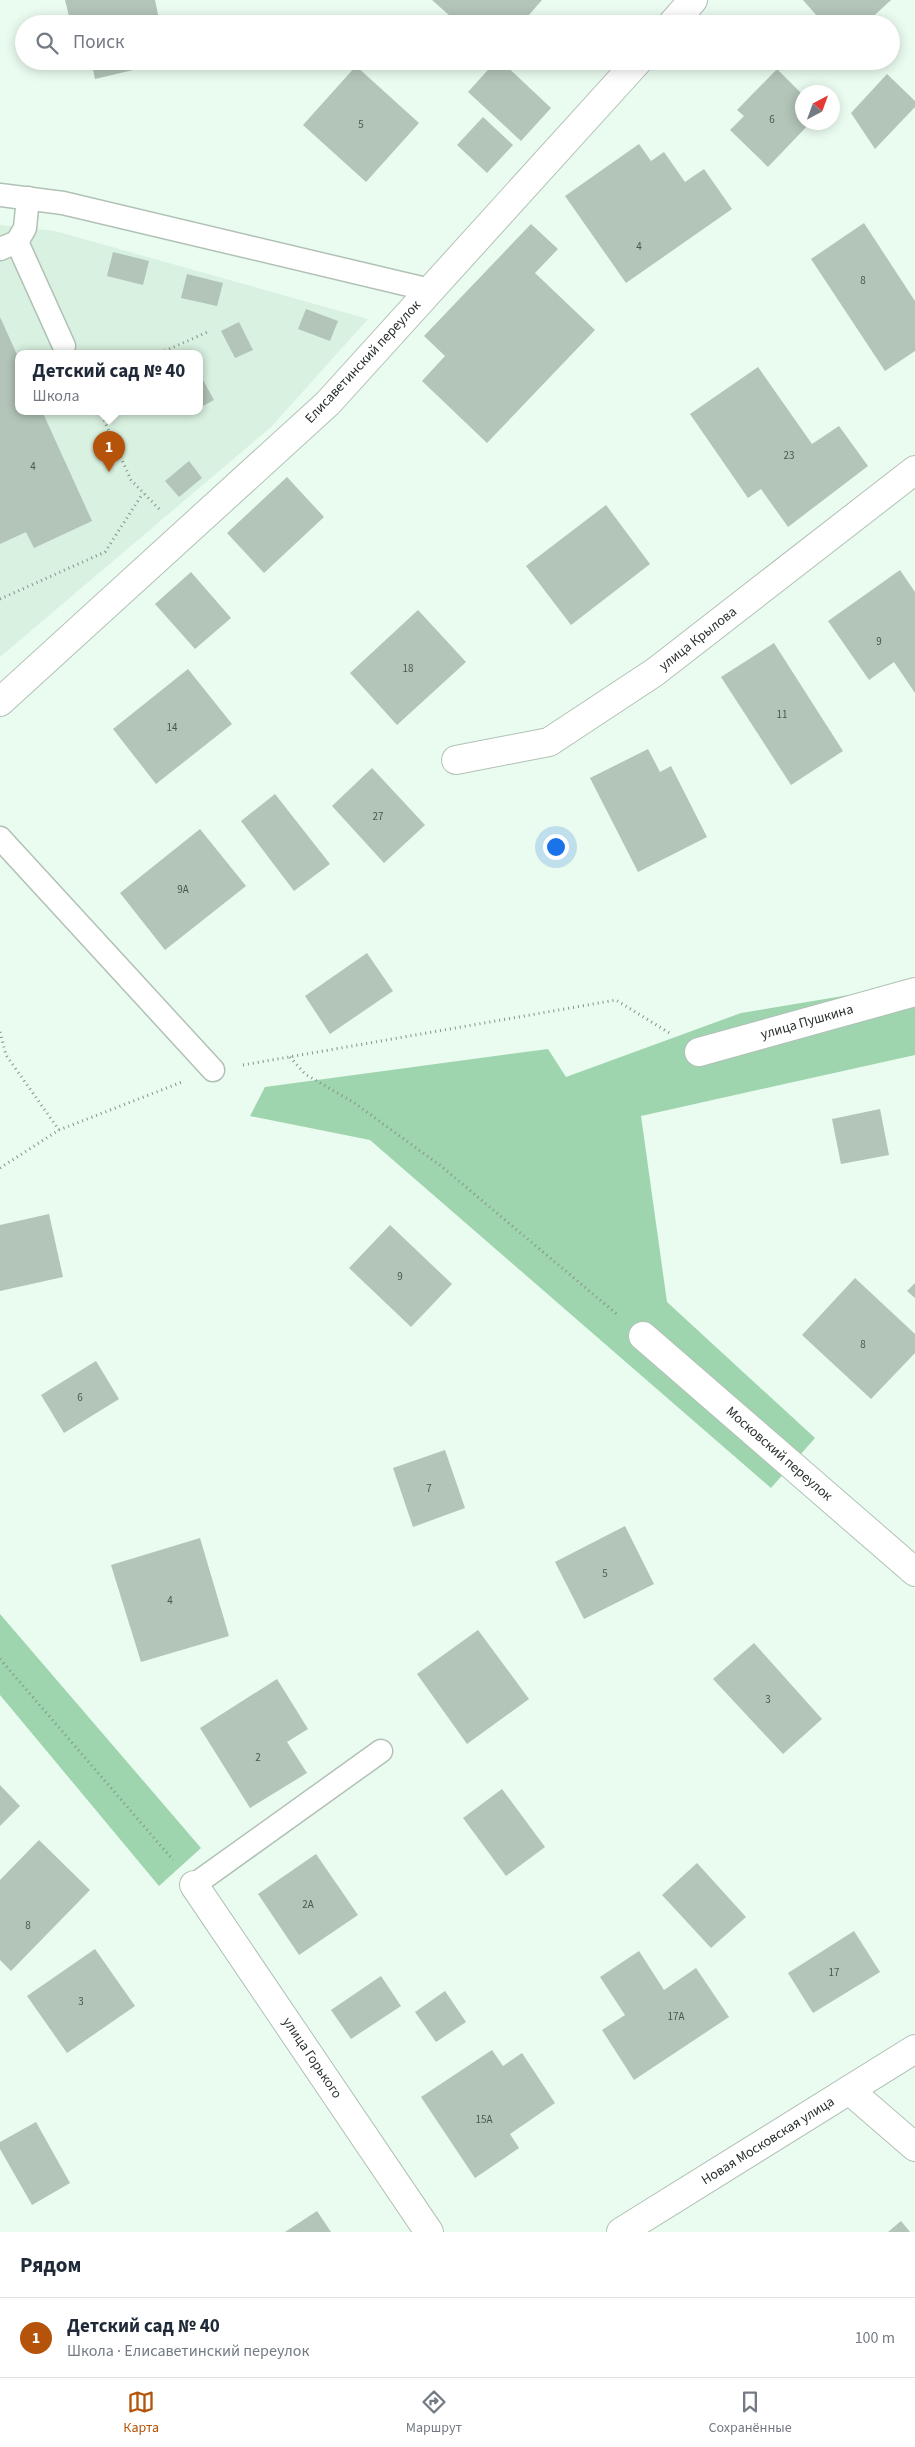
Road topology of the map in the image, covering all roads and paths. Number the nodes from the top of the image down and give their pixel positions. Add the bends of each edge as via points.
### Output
1 (693, 0) edge
2 (680, 15) edge
3 (630, 70) edge
4 (0, 196) edge
5 (28, 198) junction
6 (8, 245) edge
7 (430, 290) junction
8 (210, 331) dead end
9 (64, 346) dead end
10 (167, 350) edge
11 (102, 415) edge
12 (915, 470) edge
13 (143, 493) junction
14 (166, 516) dead end
15 (0, 599) edge
16 (0, 702) edge
17 (456, 760) dead end
18 (0, 838) edge
19 (915, 992) edge
20 (0, 1032) edge
21 (699, 1052) joint
22 (290, 1057) junction
23 (213, 1070) junction
24 (59, 1130) junction
25 (0, 1168) edge
26 (643, 1336) joint
27 (915, 1572) edge
28 (0, 1659) edge
29 (381, 1751) dead end
30 (194, 1885) junction
31 (915, 2049) edge
32 (849, 2090) junction
33 (915, 2147) edge
34 (429, 2232) edge
35 (621, 2232) edge

1 - 2 street
3 - 7 street, Елисаветинский переулок
4 - 5 lane
5 - 6 lane via 25,228
5 - 7 lane via 63,203
6 - 9 lane
7 - 16 street, Елисаветинский переулок via 328,403
8 - 10 path
11 - 13 path via 131,480
12 - 17 street, улица Крылова via 655,672 549,742
13 - 14 path
13 - 15 path via 105,552
18 - 23 lane
19 - 21 street, улица Пушкина
20 - 24 path via 6,1056
21 - 22 path via 616,1000
22 - 23 path
22 - 26 path via 305,1074 353,1102 441,1166
23 - 24 path
24 - 25 path
26 - 27 street, Московский переулок
28 - 30 path
29 - 30 lane
30 - 34 street, улица Горького
31 - 32 street, Новая Московская улица
32 - 33 street
32 - 35 street, Новая Московская улица

